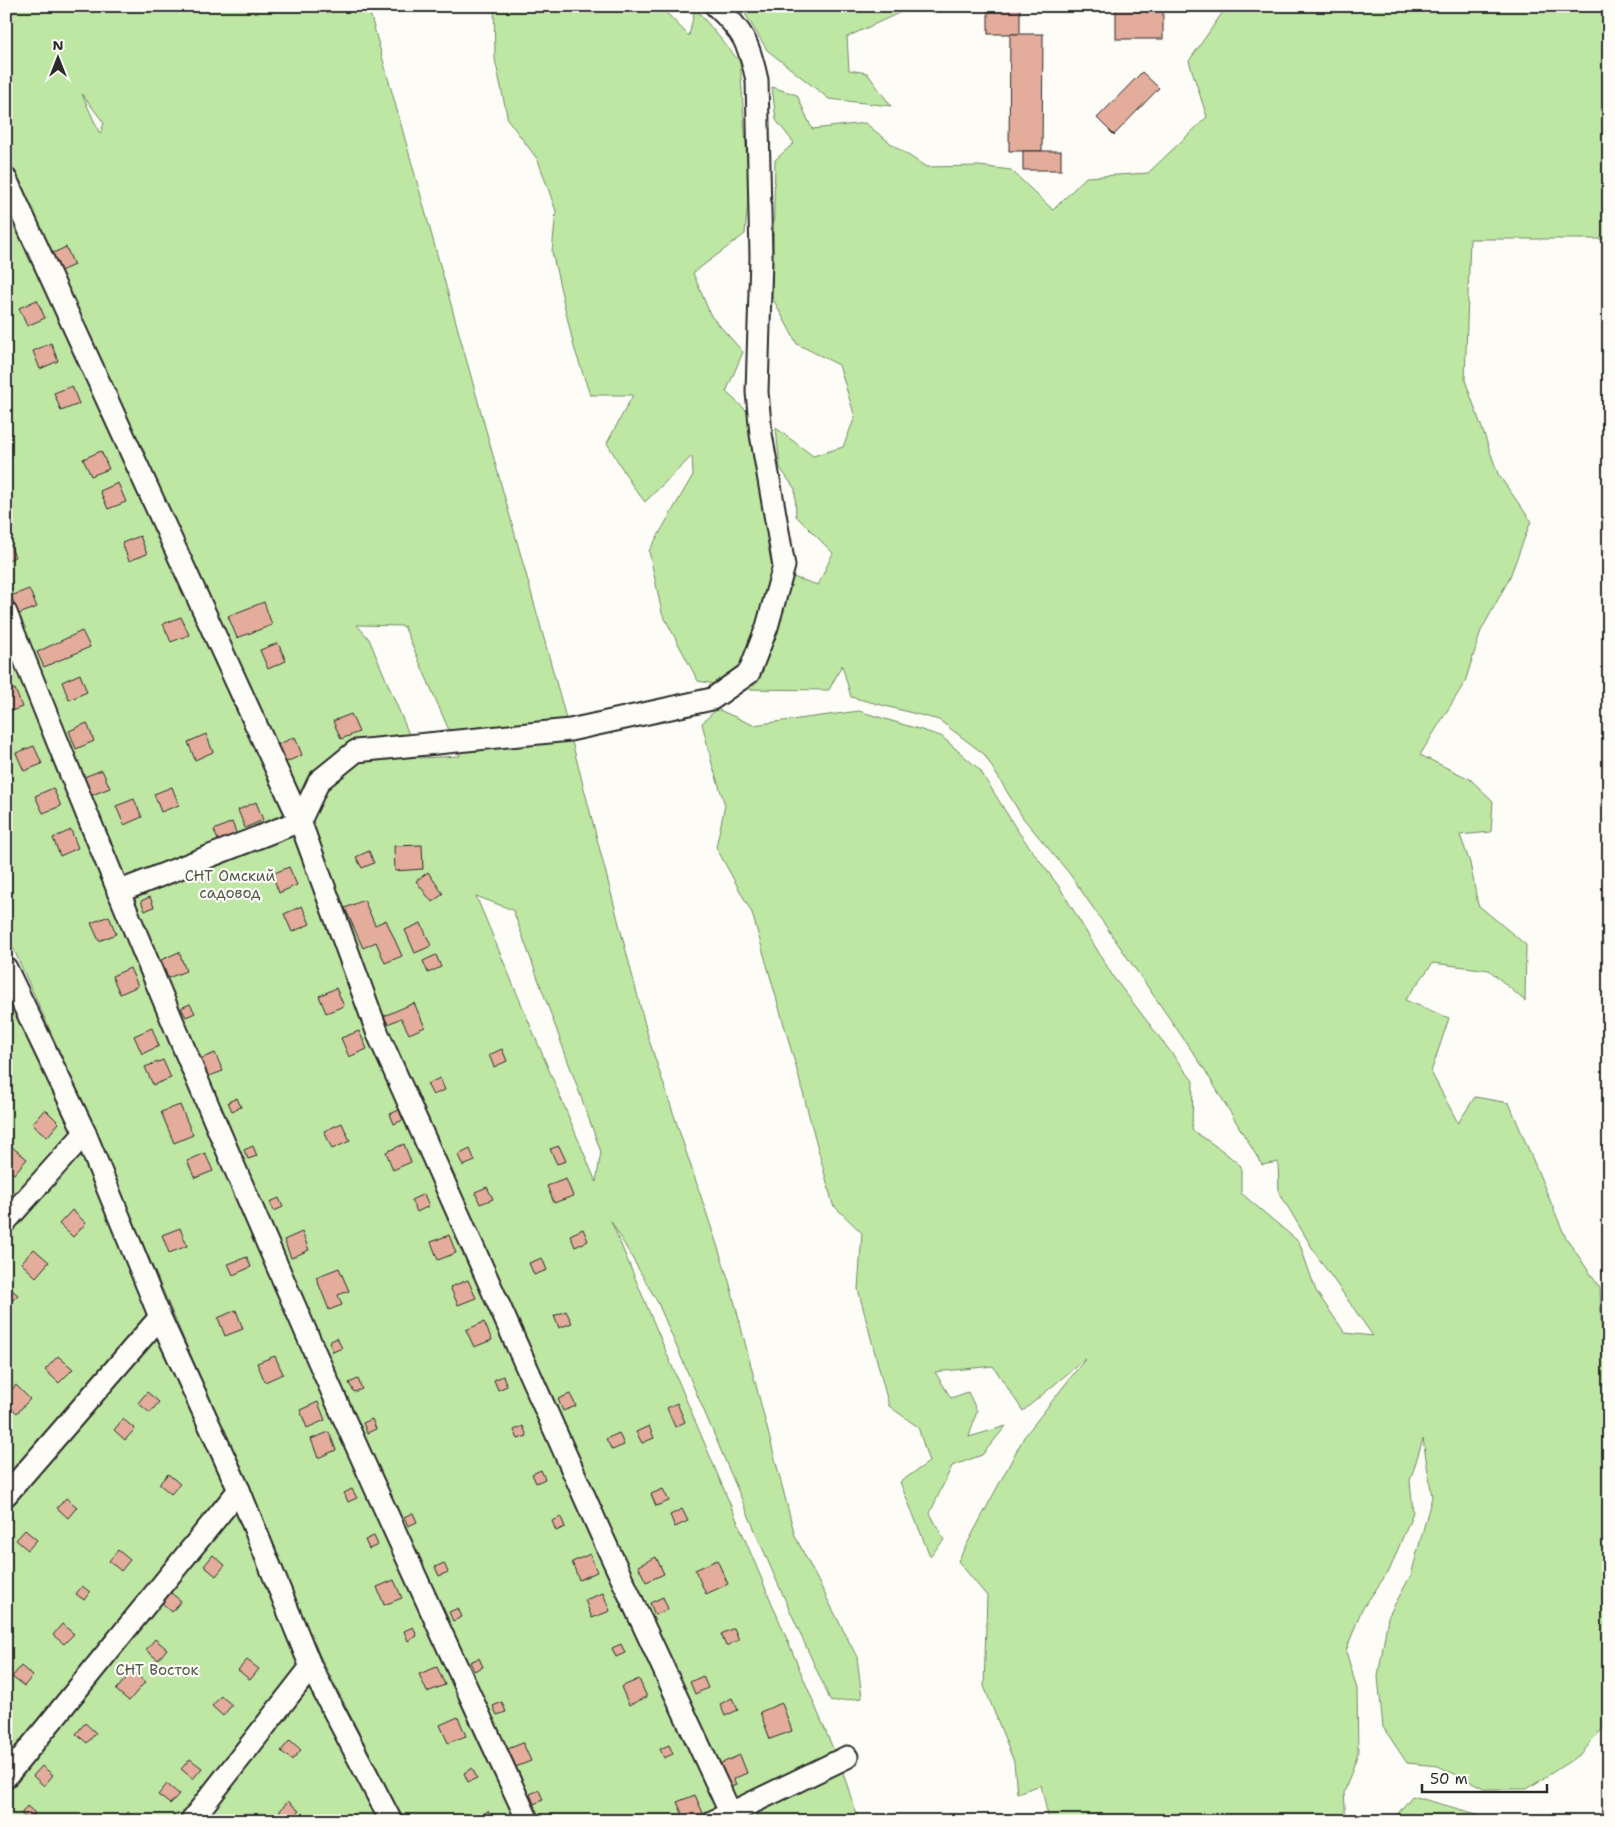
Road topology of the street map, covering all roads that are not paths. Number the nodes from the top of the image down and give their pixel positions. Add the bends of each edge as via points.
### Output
1 (716, 6) edge
2 (6, 179) edge
3 (6, 613) edge
4 (300, 821) junction
5 (118, 892) junction
6 (6, 968) edge
7 (85, 1133) junction
8 (6, 1221) edge
9 (160, 1318) junction
10 (239, 1490) junction
11 (6, 1495) edge
12 (311, 1667) junction
13 (847, 1757) dead end
14 (6, 1777) edge
15 (722, 1816) edge
16 (191, 1821) edge
17 (391, 1821) edge
18 (528, 1821) edge

1 - 4 lane via 744,37 757,80 761,257 757,392 784,566 767,628 749,673 712,698 570,730 356,750 320,781
2 - 4 lane
3 - 5 lane
4 - 5 lane
4 - 15 lane via 378,1034 602,1536
5 - 18 lane via 296,1309
6 - 7 lane
7 - 8 lane
7 - 9 lane
9 - 10 lane
9 - 11 lane
10 - 12 lane
10 - 14 lane
12 - 16 lane
12 - 17 lane
13 - 15 lane

